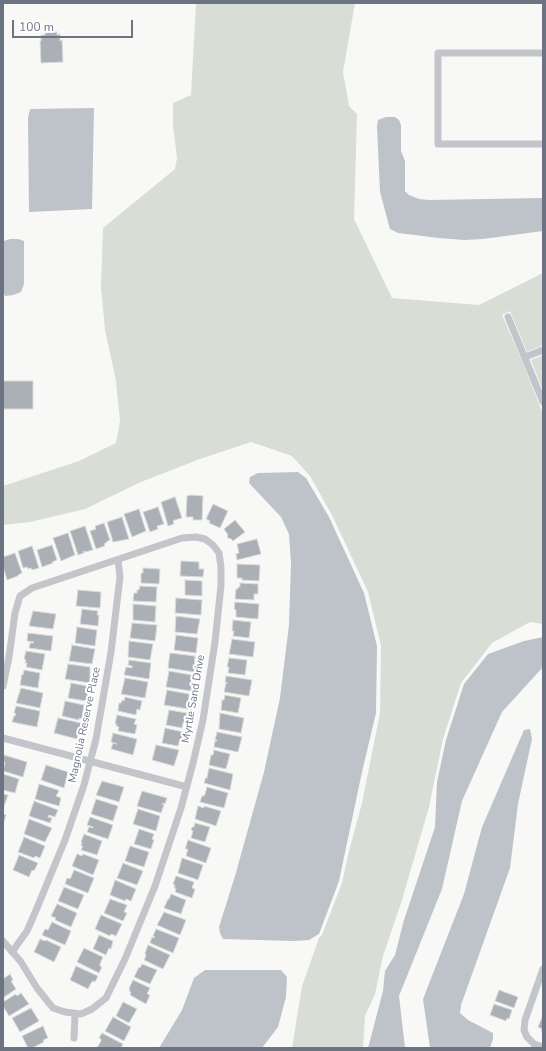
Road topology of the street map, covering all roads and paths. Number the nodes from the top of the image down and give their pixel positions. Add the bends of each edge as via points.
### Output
1 (543, 53) edge
2 (543, 144) edge
3 (508, 317) dead end
4 (543, 350) edge
5 (525, 357) junction
6 (543, 402) edge
7 (118, 560) junction
8 (4, 681) edge
9 (3, 738) edge
10 (90, 760) junction
11 (187, 787) junction
12 (3, 941) edge
13 (12, 952) junction
14 (543, 969) edge
15 (75, 1014) junction
16 (74, 1038) dead end
17 (543, 1047) edge

1 - 2 street via 438,53 438,144
3 - 5 street
4 - 5 street
5 - 6 street
7 - 8 street, Myrtle Sand Drive via 32,588 20,596
7 - 10 street, Magnolia Reserve Place via 120,577 112,652
7 - 11 street, Myrtle Sand Drive via 182,538 196,536 213,545 219,553 221,585 210,680
9 - 10 street
10 - 11 street
10 - 13 street, Magnolia Reserve Place via 65,840 27,931
11 - 15 street, Myrtle Sand Drive via 155,886 106,998 92,1009
12 - 13 street
13 - 15 street via 54,1008
14 - 17 street via 525,1020 524,1030 534,1044
15 - 16 street

